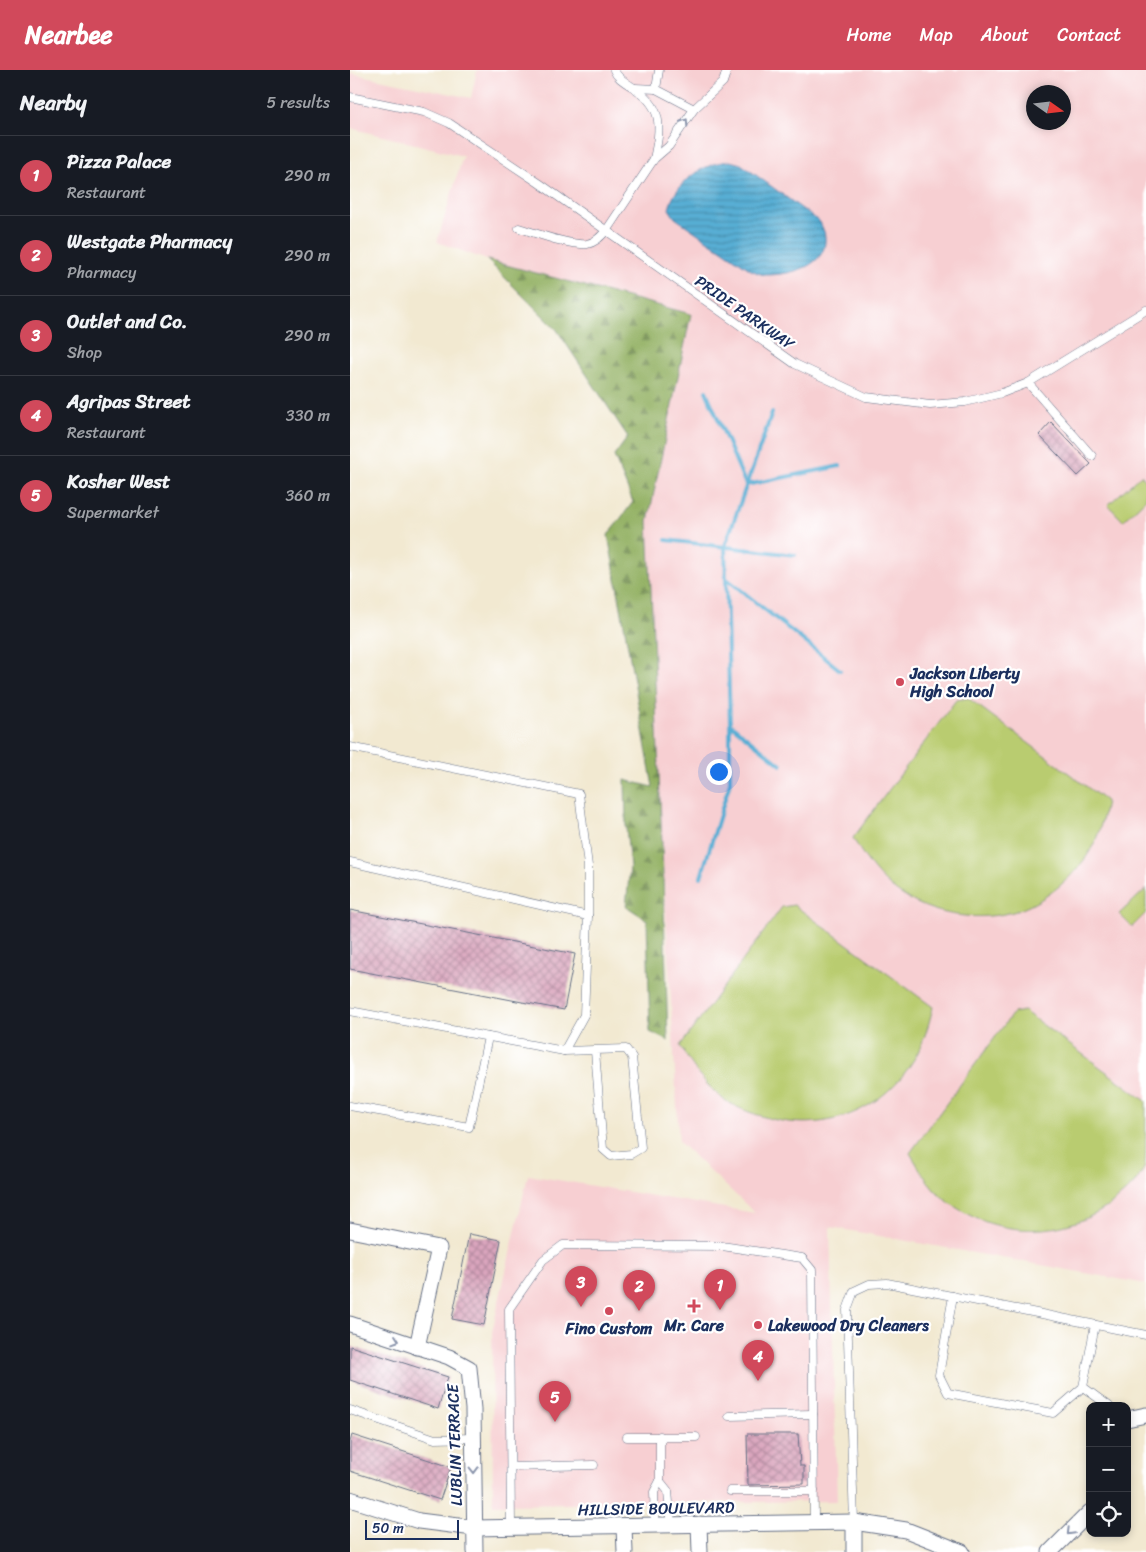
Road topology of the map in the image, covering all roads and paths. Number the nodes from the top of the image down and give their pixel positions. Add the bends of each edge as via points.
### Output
1 (614, 70) edge
2 (659, 70) edge
3 (727, 70) edge
4 (634, 88) junction
5 (656, 89) junction
6 (350, 97) edge
7 (694, 108) junction
8 (654, 159) junction
9 (519, 228) dead end
10 (606, 231) junction
11 (1146, 310) edge
12 (1028, 383) junction
13 (1092, 456) dead end
14 (350, 747) edge
15 (350, 862) edge
16 (588, 916) junction
17 (350, 1011) edge
18 (488, 1037) junction
19 (595, 1050) junction
20 (564, 1051) junction
21 (350, 1106) edge
22 (350, 1230) edge
23 (953, 1296) junction
24 (350, 1324) edge
25 (1096, 1325) junction
26 (1146, 1335) edge
27 (417, 1347) junction
28 (1083, 1387) junction
29 (1103, 1402) edge
30 (350, 1410) edge
31 (813, 1414) junction
32 (1146, 1415) edge
33 (729, 1416) dead end
34 (1131, 1418) edge
35 (660, 1436) junction
36 (627, 1437) dead end
37 (696, 1437) dead end
38 (473, 1438) junction
39 (594, 1465) dead end
40 (511, 1467) junction
41 (660, 1482) junction
42 (730, 1491) dead end
43 (814, 1491) junction
44 (350, 1499) edge
45 (1086, 1516) edge
46 (854, 1522) junction
47 (814, 1523) junction
48 (699, 1524) junction
49 (655, 1525) junction
50 (671, 1525) junction
51 (624, 1526) junction
52 (474, 1528) junction
53 (511, 1528) junction
54 (474, 1552) edge
55 (625, 1552) edge
56 (700, 1552) edge
57 (854, 1552) edge
58 (962, 1552) edge
59 (1050, 1552) edge

1 - 4 lane
2 - 5 lane
3 - 7 lane via 723,82
4 - 5 lane
4 - 8 lane via 648,98 660,123
5 - 7 lane
6 - 10 lane, PRIDE PARKWAY via 424,112 444,120
8 -> 7 lane via 669,146
8 - 10 lane
9 - 10 lane via 577,244 597,240
10 - 12 lane, PRIDE PARKWAY via 795,364 866,397 930,405 966,402
11 - 12 lane, PRIDE PARKWAY
12 - 13 lane
14 - 16 lane via 579,794 588,866
15 - 16 lane
16 - 20 lane via 584,1015
17 - 18 lane
18 - 20 lane
18 - 21 lane via 469,1127
19 - 19 lane via 603,1149 611,1156 631,1154 641,1148 632,1057 626,1049
19 - 20 lane
22 - 27 street via 439,1248
23 - 25 lane
23 - 28 lane via 939,1375 948,1393 1053,1413
23 - 46 lane via 887,1283 869,1284 854,1291 848,1310
24 -> 27 street, LUBLIN TERRACE
25 - 26 lane
25 - 28 lane
27 - 38 street, LUBLIN TERRACE via 449,1357 469,1368
28 - 29 lane
30 - 38 lane via 435,1439
31 - 33 lane
31 - 40 lane via 812,1270 802,1258 722,1246 563,1245 542,1260 509,1309
31 - 43 lane
32 - 34 street
35 - 36 lane
35 - 37 lane
35 - 41 lane
38 -> 52 street, LUBLIN TERRACE
39 - 40 lane
40 - 53 lane
41 - 49 lane via 654,1492
41 - 50 lane via 668,1491
42 - 43 lane
43 - 47 lane
44 - 52 street, HILLSIDE BOULEVARD via 419,1521
45 -> 59 street
46 - 47 street, HILLSIDE BOULEVARD
46 - 57 street
46 - 58 street, HILLSIDE BOULEVARD via 906,1530
47 - 48 street, HILLSIDE BOULEVARD
48 - 50 street, HILLSIDE BOULEVARD
48 - 56 street
49 - 50 street, HILLSIDE BOULEVARD
49 - 51 street, HILLSIDE BOULEVARD
51 - 53 street, HILLSIDE BOULEVARD
51 - 55 street
52 - 53 street, HILLSIDE BOULEVARD
52 - 54 street, LUBLIN TERRACE

